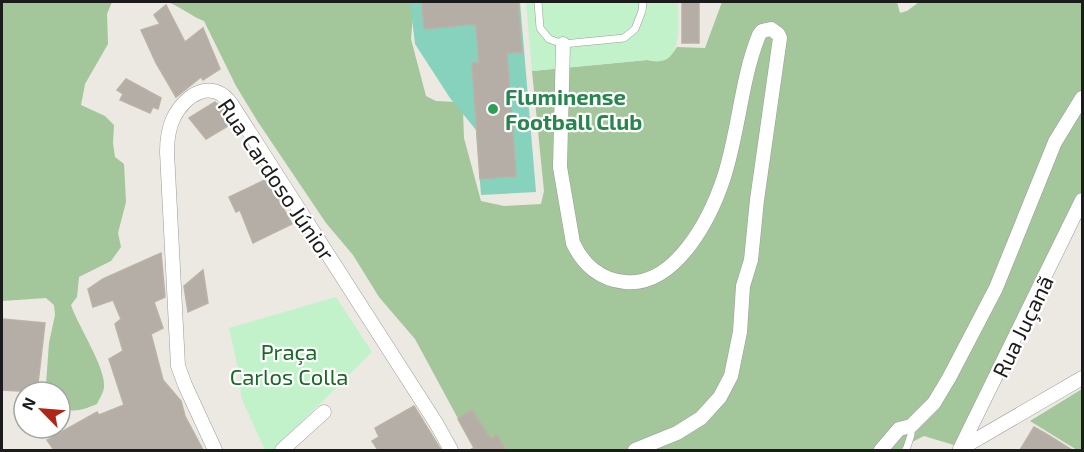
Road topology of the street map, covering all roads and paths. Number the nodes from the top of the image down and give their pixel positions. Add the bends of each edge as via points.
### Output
1 (538, 2) edge
2 (643, 2) edge
3 (563, 44) junction
4 (1083, 98) edge
5 (1083, 200) edge
6 (1083, 378) edge
7 (324, 412) dead end
8 (911, 426) junction
9 (215, 450) edge
10 (282, 450) edge
11 (451, 450) edge
12 (635, 450) edge
13 (881, 450) edge
14 (906, 450) edge
15 (960, 450) edge

1 - 3 lane via 540,28 549,39
2 - 3 lane via 635,29 624,38
3 - 12 street via 560,167 573,243 590,268 607,278 627,282 648,279 666,270 698,232 725,174 759,35 771,29 780,38 751,260 743,286 740,333 731,376 720,398 701,418 677,433
4 - 8 street via 1051,153 996,288 939,394
5 - 15 street, Rua Juçanã
6 - 15 street
7 - 10 street
8 - 13 street via 899,429
8 - 14 lane
9 - 11 street, Rua Cardoso Júnior via 178,366 167,152 169,130 179,110 193,96 210,89 221,93 232,105

